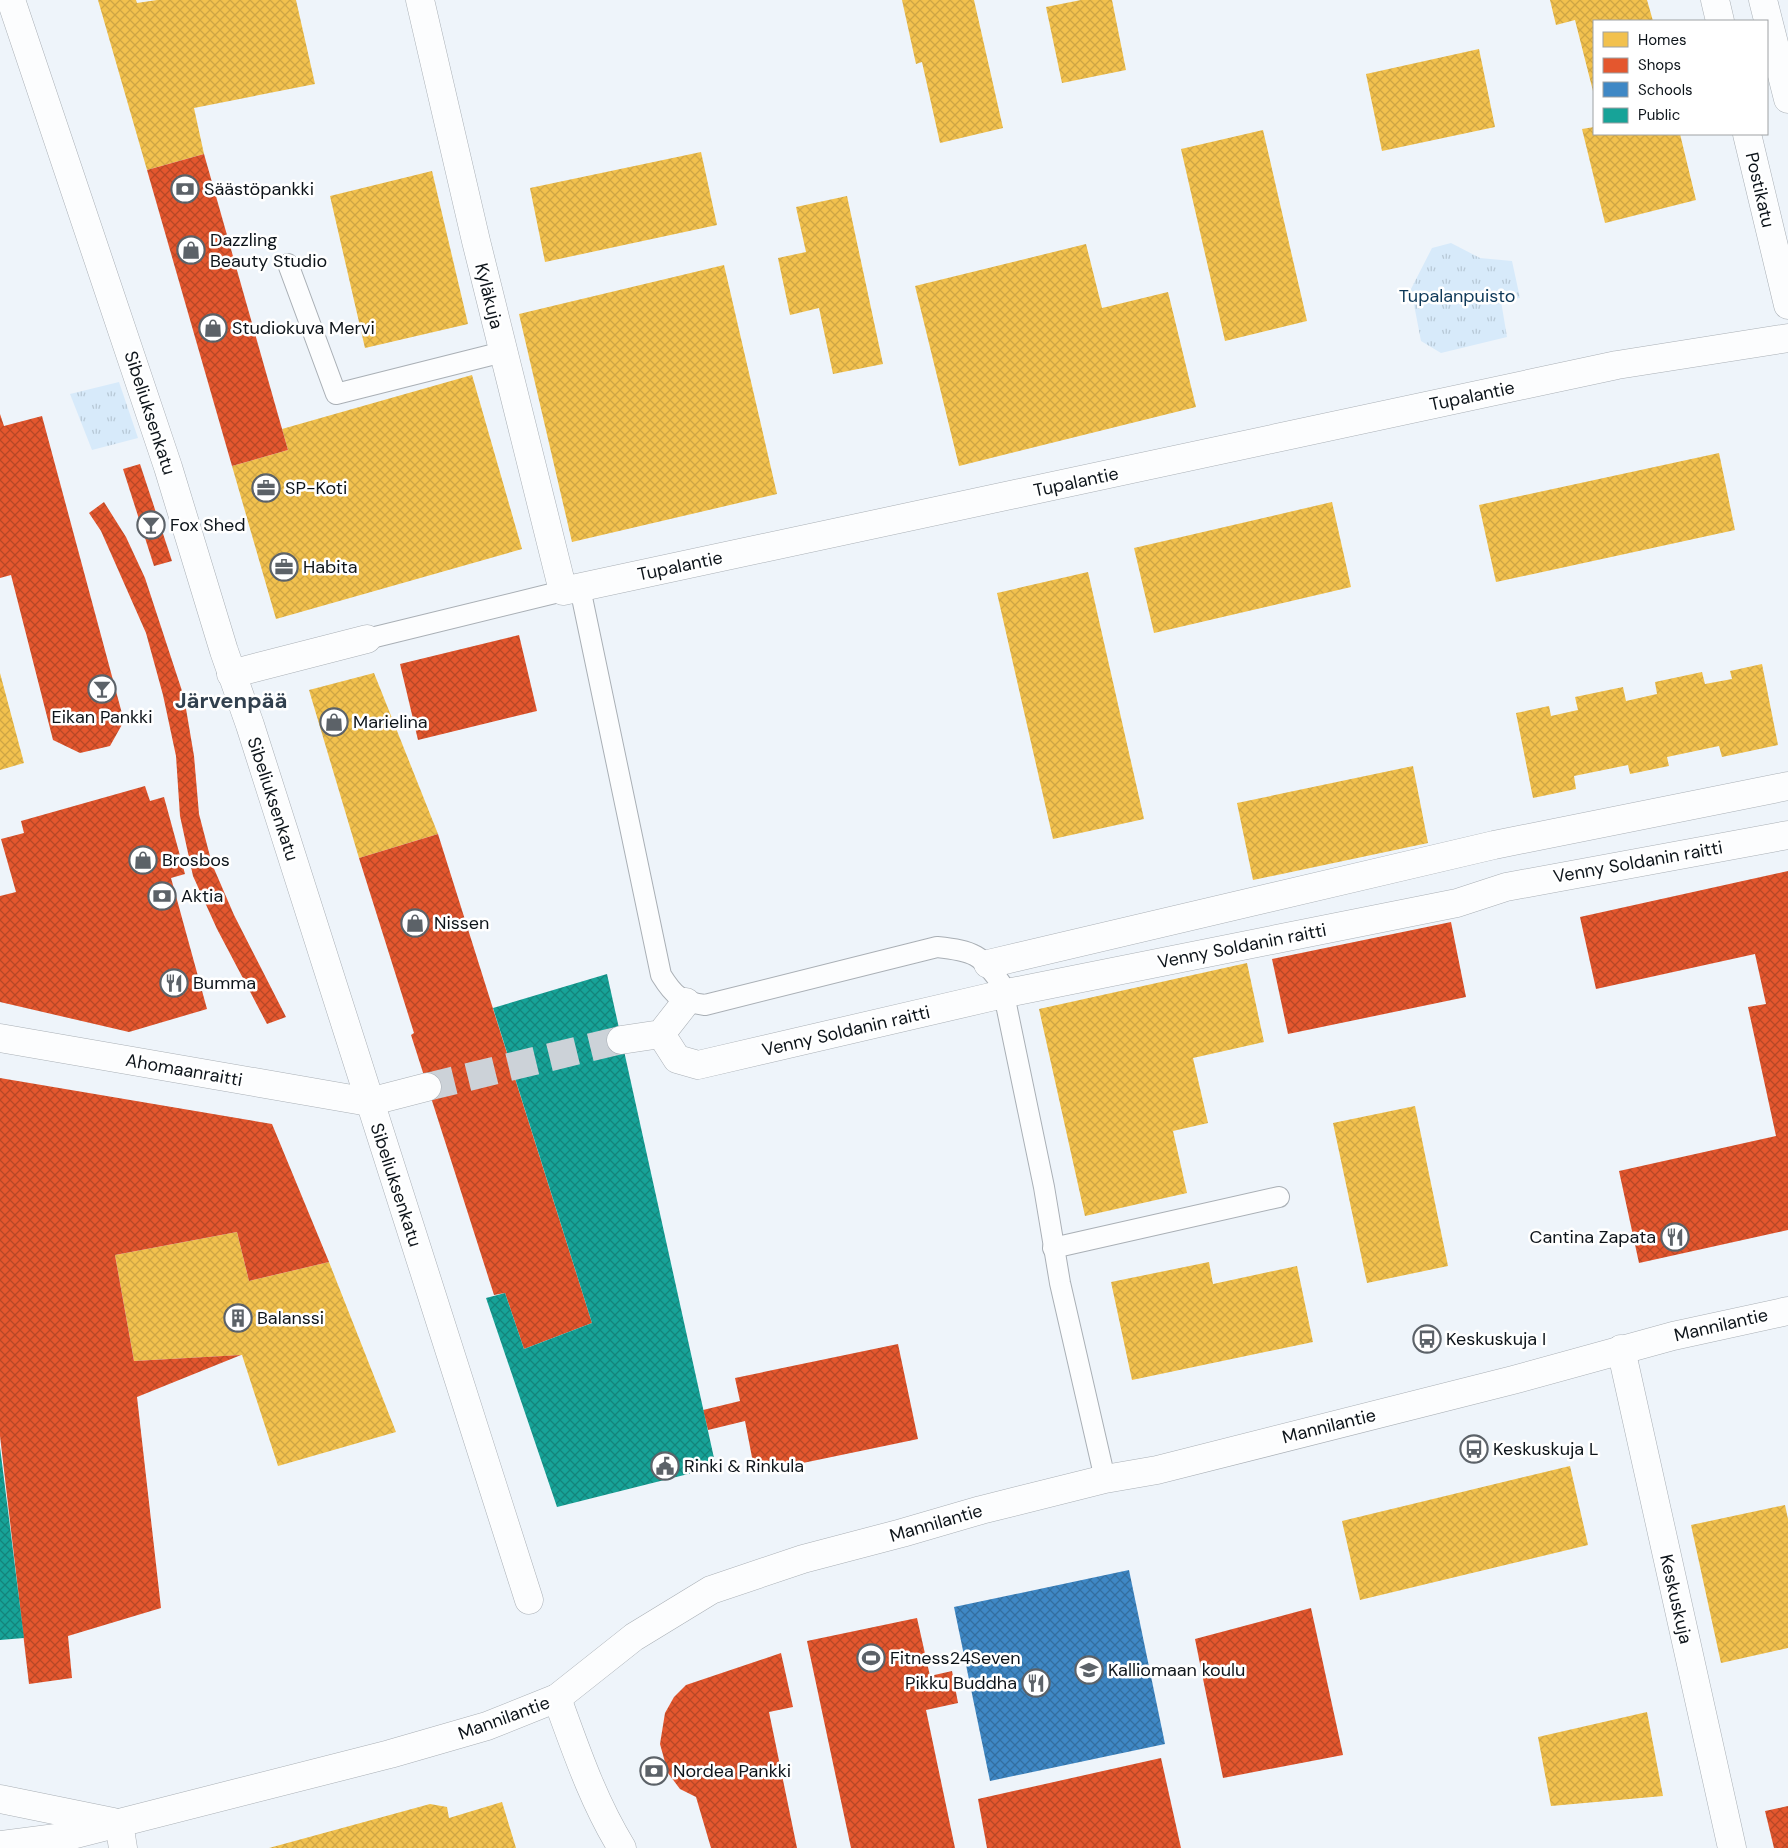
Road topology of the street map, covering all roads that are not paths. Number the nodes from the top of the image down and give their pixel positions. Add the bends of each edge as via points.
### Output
1 (11, 0) edge
2 (420, 0) edge
3 (1715, 0) edge
4 (1763, 0) edge
5 (1720, 20) edge
6 (1788, 99) edge
7 (1747, 135) edge
8 (288, 264) dead end
9 (1788, 305) edge
10 (1788, 338) edge
11 (503, 352) junction
12 (572, 589) junction
13 (367, 638) joint
14 (231, 674) junction
15 (1788, 786) edge
16 (1788, 834) edge
17 (988, 964) junction
18 (1004, 994) junction
19 (686, 1002) junction
20 (661, 1034) junction
21 (0, 1038) edge
22 (621, 1040) tunnel mouth
23 (427, 1087) tunnel mouth
24 (369, 1102) junction
25 (1280, 1197) dead end
26 (1053, 1248) junction
27 (1788, 1310) edge
28 (1621, 1349) junction
29 (1105, 1479) junction
30 (529, 1600) dead end
31 (557, 1698) junction
32 (0, 1799) edge
33 (121, 1835) edge
34 (0, 1844) edge
35 (622, 1848) edge
36 (1732, 1848) edge

1 - 14 street, Sibeliuksenkatu via 168,467
2 - 11 street, Kyläkuja
3 - 5 street
4 - 6 street
7 - 9 street, Postikatu
8 - 11 lane via 336,394
10 - 12 street, Tupalantie via 1617,366
11 - 12 street, Kyläkuja
12 - 13 lane, Tupalantie
12 - 19 lane via 661,975 670,990
13 - 14 street
14 - 24 street, Sibeliuksenkatu
15 - 17 street via 1494,845
16 - 18 street, Venny Soldanin raitti via 1506,887 1457,903
17 - 18 lane
17 - 19 lane via 967,950 938,947 705,1005
18 - 20 street, Venny Soldanin raitti via 698,1065 677,1059
18 - 26 lane via 1044,1187
19 - 20 street
20 - 22 street
21 - 24 street, Ahomaanraitti
23 - 24 street
24 - 30 street, Sibeliuksenkatu
25 - 26 lane
26 - 29 lane
27 - 28 street, Mannilantie
28 - 29 street, Mannilantie via 1513,1380 1176,1465
28 - 36 street, Keskuskuja
29 - 31 street, Mannilantie via 802,1559 710,1590 634,1637
31 - 33 street, Mannilantie via 487,1726
31 - 35 street via 582,1770 604,1820
32 - 33 street, Mannilantie
33 - 34 street, Mannilantie

